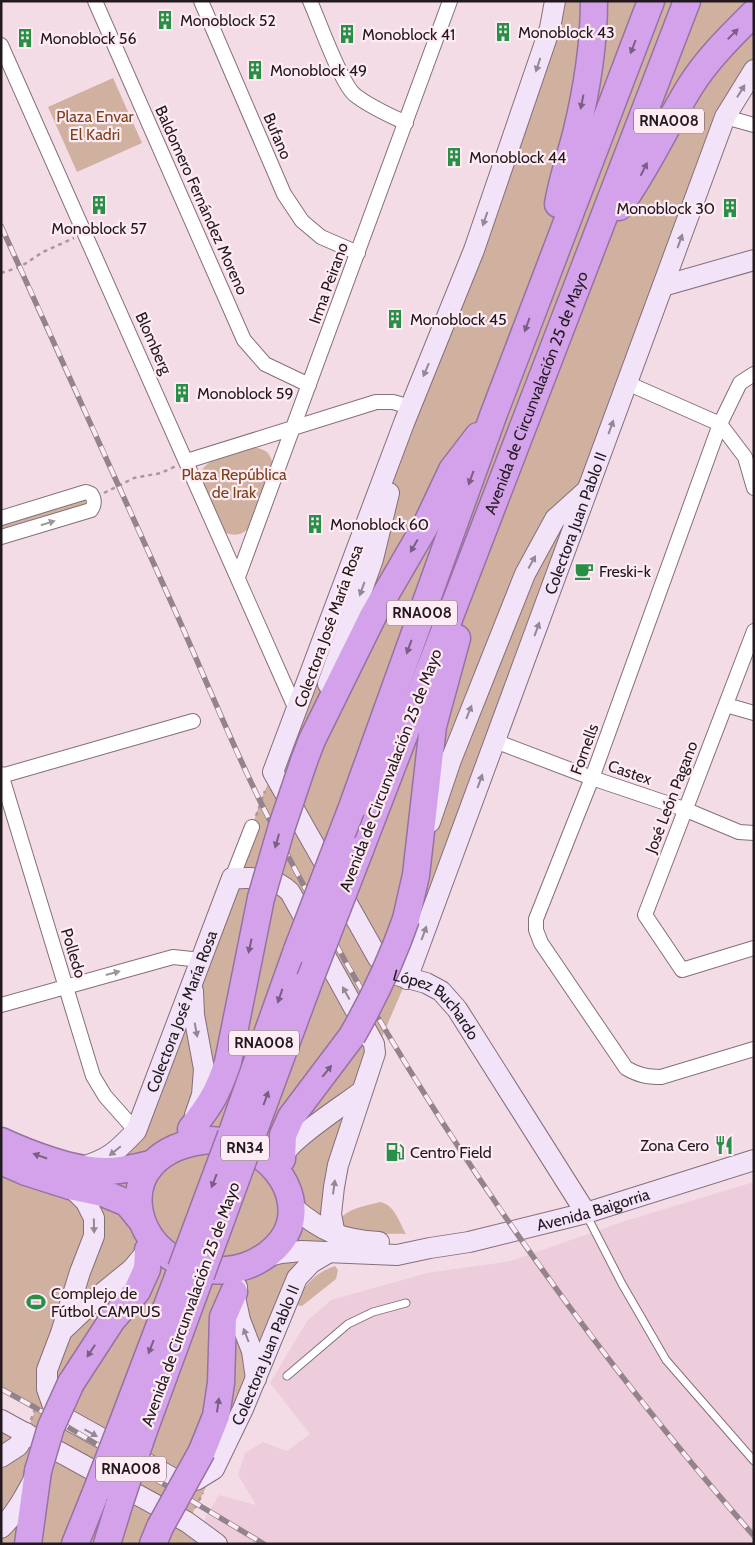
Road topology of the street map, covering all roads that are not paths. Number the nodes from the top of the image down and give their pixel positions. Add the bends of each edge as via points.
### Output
1 (95, 1) edge
2 (201, 1) edge
3 (310, 1) edge
4 (450, 1) edge
5 (555, 1) edge
6 (594, 1) edge
7 (651, 1) edge
8 (687, 1) edge
9 (754, 14) edge
10 (1, 45) edge
11 (754, 70) edge
12 (725, 116) junction
13 (406, 123) junction
14 (754, 125) edge
15 (597, 238) junction
16 (358, 253) junction
17 (754, 260) edge
18 (544, 279) junction
19 (663, 286) junction
20 (754, 374) edge
21 (627, 383) junction
22 (309, 385) junction
23 (407, 415) junction
24 (493, 416) junction
25 (720, 424) junction
26 (294, 428) junction
27 (187, 461) junction
28 (588, 488) junction
29 (754, 488) edge
30 (1, 518) edge
31 (1, 537) edge
32 (238, 577) junction
33 (463, 578) junction
34 (754, 631) edge
35 (726, 705) junction
36 (297, 712) junction
37 (754, 713) edge
38 (192, 721) dead end
39 (495, 740) junction
40 (308, 751) junction
41 (273, 772) joint
42 (1, 775) edge
43 (592, 778) junction
44 (684, 809) junction
45 (252, 827) dead end
46 (754, 834) edge
47 (416, 875) junction
48 (232, 878) junction
49 (754, 948) edge
50 (202, 960) junction
51 (408, 979) junction
52 (193, 982) junction
53 (66, 986) junction
54 (1, 1005) edge
55 (754, 1049) edge
56 (362, 1091) junction
57 (191, 1129) junction
58 (136, 1131) junction
59 (240, 1140) junction
60 (1, 1141) edge
61 (160, 1157) junction
62 (754, 1160) edge
63 (1, 1161) edge
64 (282, 1170) junction
65 (75, 1177) junction
66 (293, 1207) junction
67 (586, 1213) junction
68 (145, 1234) junction
69 (332, 1244) junction
70 (258, 1260) junction
71 (234, 1292) junction
72 (406, 1303) dead end
73 (61, 1333) junction
74 (287, 1376) dead end
75 (256, 1379) junction
76 (1, 1420) edge
77 (132, 1430) junction
78 (26, 1433) junction
79 (1, 1457) edge
80 (208, 1460) junction
81 (754, 1460) edge
82 (38, 1471) junction
83 (1, 1528) edge
84 (156, 1535) edge
85 (28, 1544) edge
86 (75, 1544) edge
87 (107, 1544) edge
88 (216, 1544) edge

1 - 22 street, Baldomero Fernández Moreno via 244,340 265,364
2 - 16 street, Bufano via 284,194 302,221 322,237
3 - 13 street via 343,79 354,95
4 - 13 street, Irma Peirano
5 -> 23 main road, Colectora José María Rosa via 550,28 474,250
6 -> 18 highway via 586,81 560,191
7 -> 18 highway, Avenida de Circunvalación 25 de Mayo / RNA008
8 - 15 highway, Avenida de Circunvalación 25 de Mayo / RNA008
15 -> 9 highway, RNA008 via 636,184 692,84 709,60
10 - 27 street, Blomberg
12 -> 11 main road, Colectora Juan Pablo II
12 - 14 street
19 -> 12 main road, Colectora Juan Pablo II
13 - 16 street, Irma Peirano
15 - 33 highway, Avenida de Circunvalación 25 de Mayo / RNA008
16 - 22 street, Irma Peirano
17 - 19 main road
18 -> 24 highway, Avenida de Circunvalación 25 de Mayo / RNA008
19 - 21 main road, Colectora Juan Pablo II
20 - 25 street, Fornells via 740,383
21 - 25 street
28 -> 21 main road, Colectora Juan Pablo II
22 - 26 street, Irma Peirano
23 - 26 street via 393,402 376,402
23 - 36 main road, Colectora José María Rosa
23 -> 40 main road via 373,559 325,692
24 -> 40 highway via 452,470 427,523 374,616
24 -> 59 highway, Avenida de Circunvalación 25 de Mayo / RNA008, bridge via 297,950
25 - 29 street via 745,457
25 - 43 street, Fornells
26 - 27 street
26 - 32 street, Irma Peirano
27 - 32 street, Blomberg
39 -> 28 main road, Colectora Juan Pablo II
47 -> 28 main road via 450,760 525,574 555,519
31 -> 30 street via 91,510 94,498 86,492
32 - 36 street, Blomberg
33 - 47 highway via 459,631 433,726
59 -> 33 highway, Avenida de Circunvalación 25 de Mayo / RNA008, bridge via 310,979
34 - 35 street, José León Pagano
35 - 37 street
35 - 44 street, José León Pagano
36 - 41 main road, Colectora José María Rosa
38 - 42 street
39 - 43 street, Castex
51 -> 39 main road, Colectora Juan Pablo II
40 -> 57 highway, bridge via 261,898 220,1088
41 - 51 main road, López Buchardo via 378,958 392,974
42 - 53 street, Polledo
43 - 44 street, Castex
43 - 55 street, Fornells via 536,919 541,943 626,1068 642,1076 661,1077
44 - 46 street, Castex via 739,832
44 - 49 street, José León Pagano via 645,915 682,970
45 - 48 street, Colectora José María Rosa
64 -> 47 highway, bridge via 284,1135 291,1117 352,1036 376,994 406,919
48 - 50 main road, Colectora José María Rosa
56 -> 48 main road via 374,1053 371,1038 290,892 280,883 268,879
50 - 52 main road, Colectora José María Rosa
53 -> 50 street via 173,956
51 - 67 main road, López Buchardo via 441,991 457,1009
52 -> 57 main road via 194,1015 204,1069 202,1095
52 - 58 main road, Colectora José María Rosa
53 - 54 street
53 - 58 street, Polledo via 93,1076 105,1096
56 - 64 main road via 290,1147
69 -> 56 main road via 331,1214 338,1166
57 - 61 main road
58 -> 65 main road, Colectora José María Rosa via 117,1151
59 - 77 highway, Avenida de Circunvalación 25 de Mayo / RNA008, bridge
65 -> 60 highway, RN34 via 41,1157
61 - 64 highway, RN34 via 196,1141 211,1140 239,1145 275,1170
61 - 65 highway, RN34 via 127,1170
61 - 68 highway via 144,1176 140,1190 138,1205
62 - 67 main road, Avenida Baigorria
63 - 65 highway, RN34 via 26,1172
64 - 66 highway, RN34
65 - 68 highway, RN34 via 127,1204
65 -> 73 main road via 94,1218 94,1236
66 - 69 main road, Avenida Baigorria
66 - 70 highway via 286,1234 277,1247
67 - 69 main road, Avenida Baigorria via 469,1242 430,1248 397,1242
67 - 81 lane via 666,1360
68 - 70 highway, RN34 via 169,1255 199,1269 226,1270
68 - 73 main road via 132,1269
68 -> 82 highway, bridge via 147,1269 137,1291 112,1320 72,1383 51,1427
69 - 70 main road, Avenida Baigorria
69 - 75 main road, Colectora Juan Pablo II via 297,1278
70 - 71 main road
75 -> 71 main road via 252,1351
80 -> 71 highway via 221,1383 223,1317
72 - 74 lane via 373,1312 348,1324
73 -> 80 main road via 47,1370 47,1390 54,1406 67,1419 178,1481 196,1480
75 - 80 main road, Colectora Juan Pablo II via 243,1409
76 - 78 main road
77 - 86 highway, Avenida de Circunvalación 25 de Mayo / RNA008, bridge via 96,1492
77 - 87 highway, Avenida de Circunvalación 25 de Mayo / RNA008, bridge via 119,1504
78 - 79 main road via 18,1446
78 - 88 main road via 187,1522
80 - 84 highway, bridge
82 - 83 main road via 26,1495
82 - 85 highway

